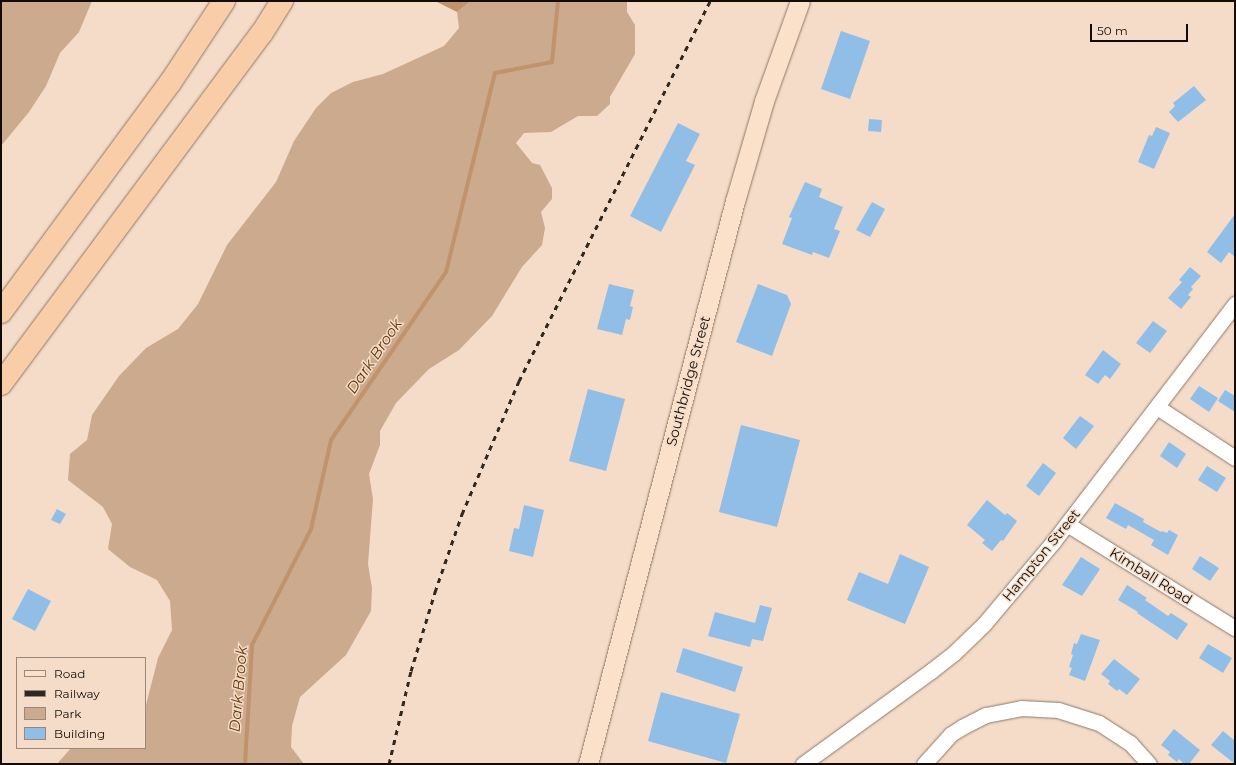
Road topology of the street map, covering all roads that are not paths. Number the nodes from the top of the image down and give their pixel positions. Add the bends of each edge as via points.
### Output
1 (224, 1) edge
2 (282, 1) edge
3 (800, 1) edge
4 (1235, 304) edge
5 (1, 312) edge
6 (1, 384) edge
7 (1157, 407) junction
8 (1235, 458) edge
9 (1067, 524) junction
10 (1235, 628) edge
11 (588, 764) edge
12 (803, 764) edge
13 (924, 764) edge
14 (1148, 764) edge

1 - 5 highway via 170,83
2 - 6 highway via 262,33
3 - 11 main road, Southbridge Street via 764,101 734,201
4 - 7 street, Hampton Street
7 - 8 street
7 - 9 street, Hampton Street
9 - 10 street, Kimball Road
9 - 12 street, Hampton Street via 968,640 924,677
13 - 14 street via 946,739 962,726 986,715 1021,708 1058,710 1099,723 1130,743

